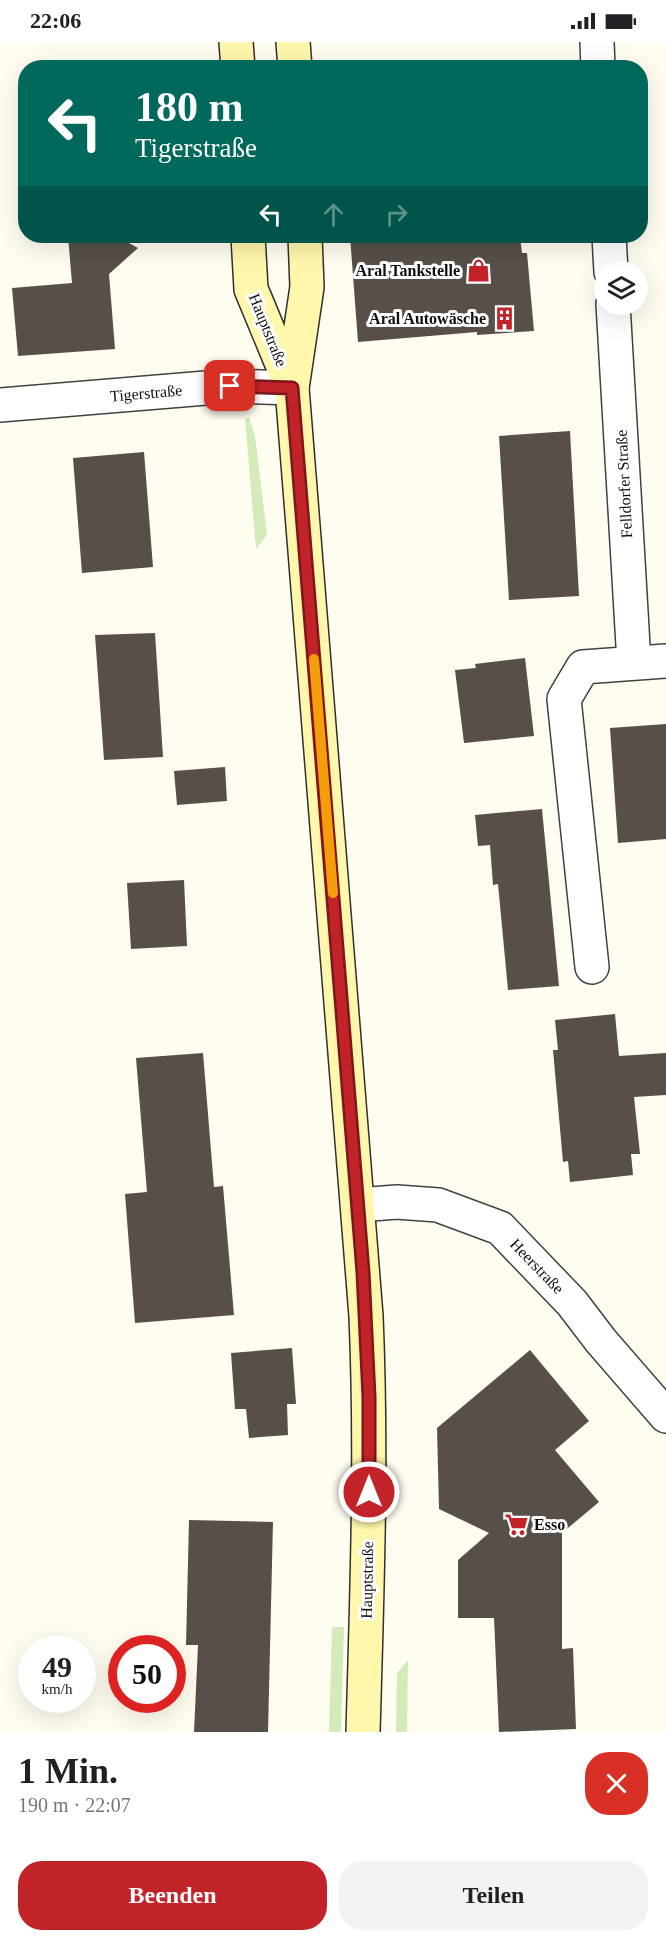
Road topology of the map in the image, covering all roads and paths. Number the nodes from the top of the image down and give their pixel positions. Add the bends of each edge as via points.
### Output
1 (236, 42) edge
2 (293, 42) edge
3 (597, 42) edge
4 (237, 60) edge
5 (294, 60) edge
6 (598, 60) edge
7 (248, 243) edge
8 (304, 243) edge
9 (609, 243) edge
10 (610, 261) edge
11 (614, 315) edge
12 (292, 388) junction
13 (0, 405) edge
14 (666, 661) edge
15 (634, 663) junction
16 (592, 967) dead end
17 (358, 1205) junction
18 (666, 1416) edge
19 (363, 1732) edge

1 - 4 main road
2 - 5 main road
3 - 6 street
7 - 12 main road, Hauptstraße via 251,289
8 - 12 main road, Hauptstraße via 307,287
9 - 10 street
11 - 15 street, Felldorfer Straße
12 - 13 street, Tigerstraße via 230,386
12 - 17 main road, Hauptstraße
14 - 15 street
15 - 16 street via 583,667 564,699
17 - 18 street, Heerstraße via 438,1205 500,1228 572,1303
17 - 19 main road, Hauptstraße via 369,1397

